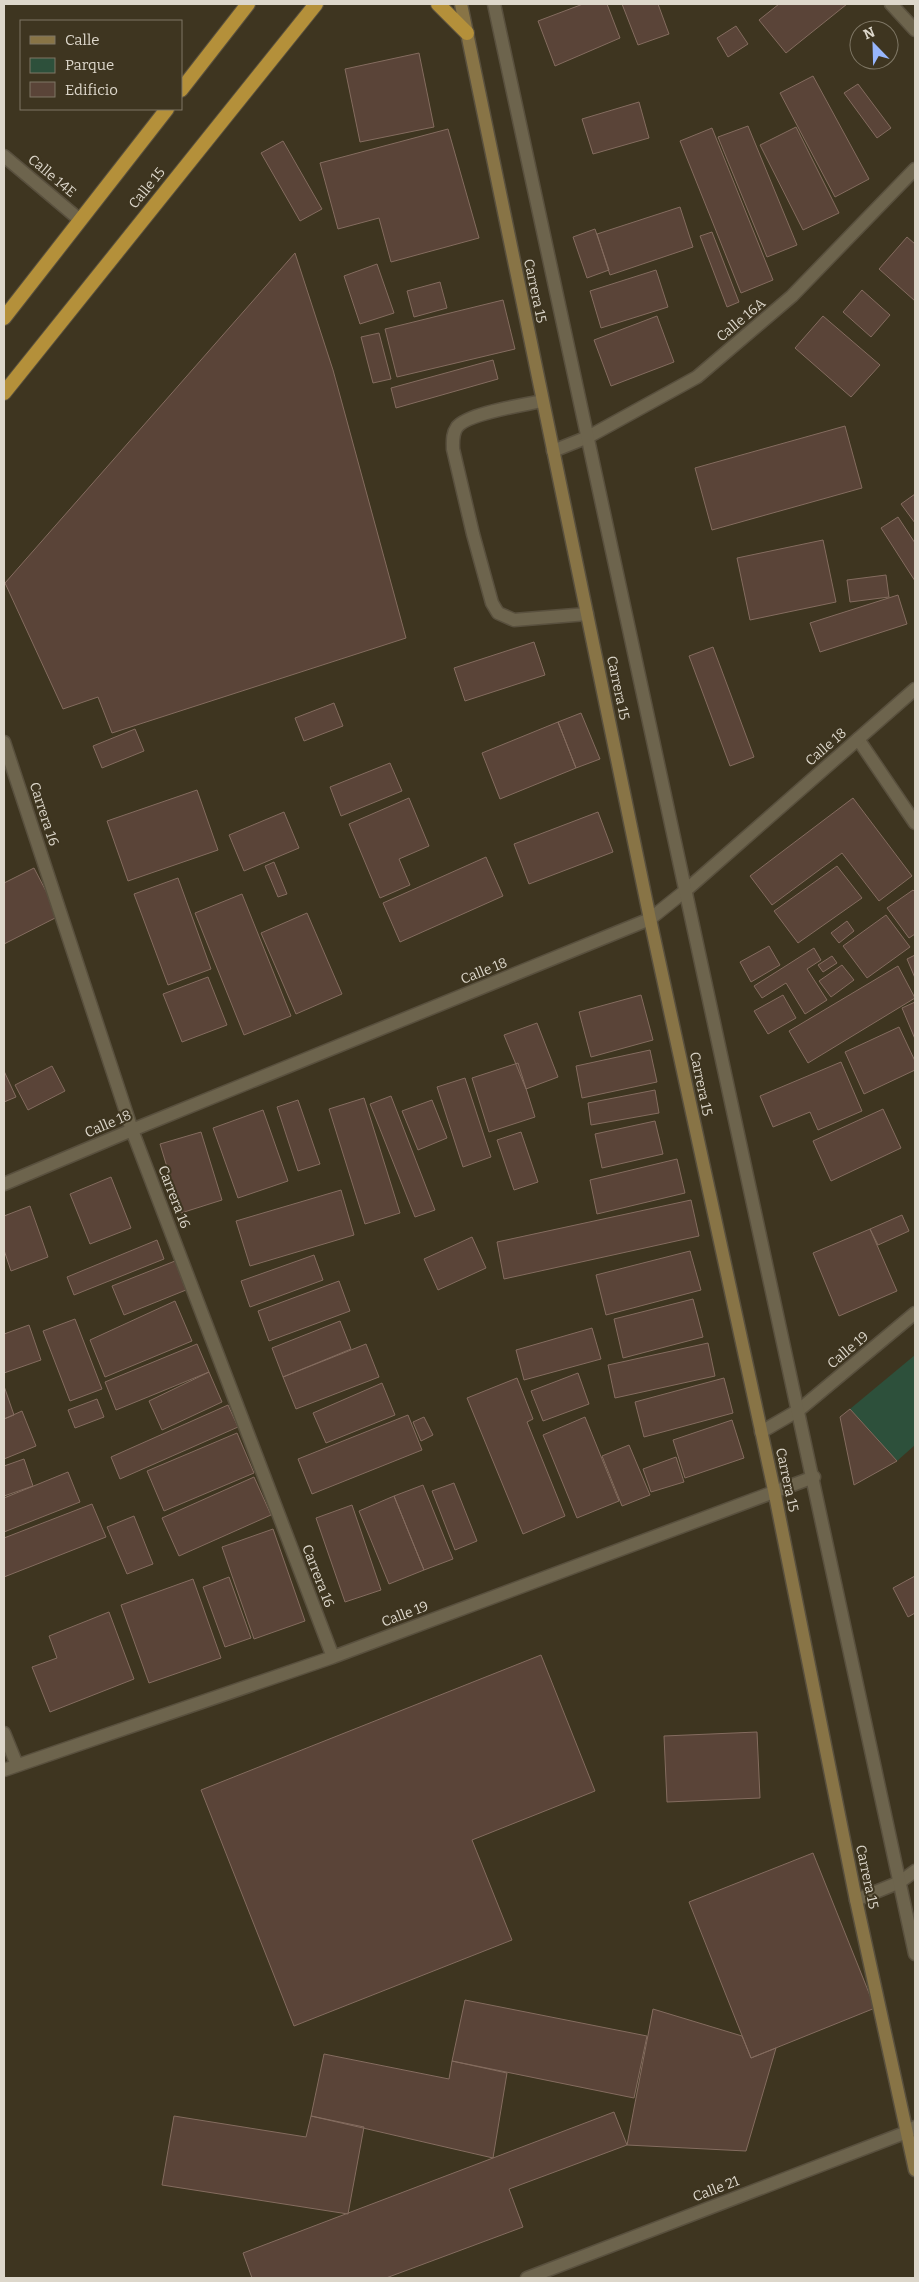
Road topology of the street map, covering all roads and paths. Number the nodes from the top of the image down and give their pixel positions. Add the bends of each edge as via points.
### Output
1 (248, 4) edge
2 (316, 4) edge
3 (438, 4) edge
4 (461, 4) edge
5 (494, 4) edge
6 (891, 4) edge
7 (915, 30) edge
8 (467, 33) junction
9 (182, 89) edge
10 (166, 110) edge
11 (4, 156) edge
12 (915, 169) edge
13 (80, 220) junction
14 (4, 318) edge
15 (4, 394) edge
16 (542, 401) junction
17 (588, 436) junction
18 (553, 451) junction
19 (587, 614) junction
20 (915, 688) edge
21 (858, 739) junction
22 (4, 742) edge
23 (915, 823) edge
24 (685, 891) junction
25 (650, 919) junction
26 (132, 1130) junction
27 (4, 1184) edge
28 (915, 1313) edge
29 (799, 1410) junction
30 (761, 1432) junction
31 (814, 1477) junction
32 (774, 1490) junction
33 (333, 1657) junction
34 (4, 1733) edge
35 (17, 1765) junction
36 (4, 1770) edge
37 (915, 1871) edge
38 (900, 1882) junction
39 (856, 1900) junction
40 (915, 1954) edge
41 (911, 2129) edge
42 (915, 2170) edge
43 (527, 2278) edge

1 - 9 highway
2 - 15 highway, Calle 15
3 - 8 highway
4 - 8 main road, Carrera 15
5 - 17 street, Carrera 15
6 - 7 street
8 - 16 main road, Carrera 15
10 - 13 highway
11 - 13 street, Calle 14E
12 - 17 street, Calle 16A via 792,296 697,377
13 - 14 highway
16 - 18 main road, Carrera 15
16 - 19 street via 468,419 458,426 453,449 472,534 498,613 514,620
17 - 18 street, Calle 16A
17 - 24 street, Carrera 15
18 - 19 main road, Carrera 15
19 - 25 main road, Carrera 15
20 - 21 street, Calle 18
21 - 23 street
21 - 24 street, Calle 18
22 - 26 street, Carrera 16
24 - 25 street, Calle 18
24 - 29 street, Carrera 15
25 - 26 street, Calle 18
25 - 30 main road, Carrera 15
26 - 27 street, Calle 18
26 - 33 street, Carrera 16
28 - 29 street, Calle 19
29 - 30 street, Calle 19
29 - 31 street, Carrera 15
30 - 32 main road, Carrera 15
31 - 32 street, Calle 19
31 - 38 street, Carrera 15
32 - 33 street, Calle 19
32 - 39 main road, Carrera 15
33 - 35 street, Calle 19
34 - 35 street
35 - 36 street, Calle 19
37 - 38 street
38 - 39 street
38 - 40 street, Carrera 15
39 - 41 main road, Carrera 15
41 - 42 main road, Carrera 15
41 - 43 street, Calle 21

